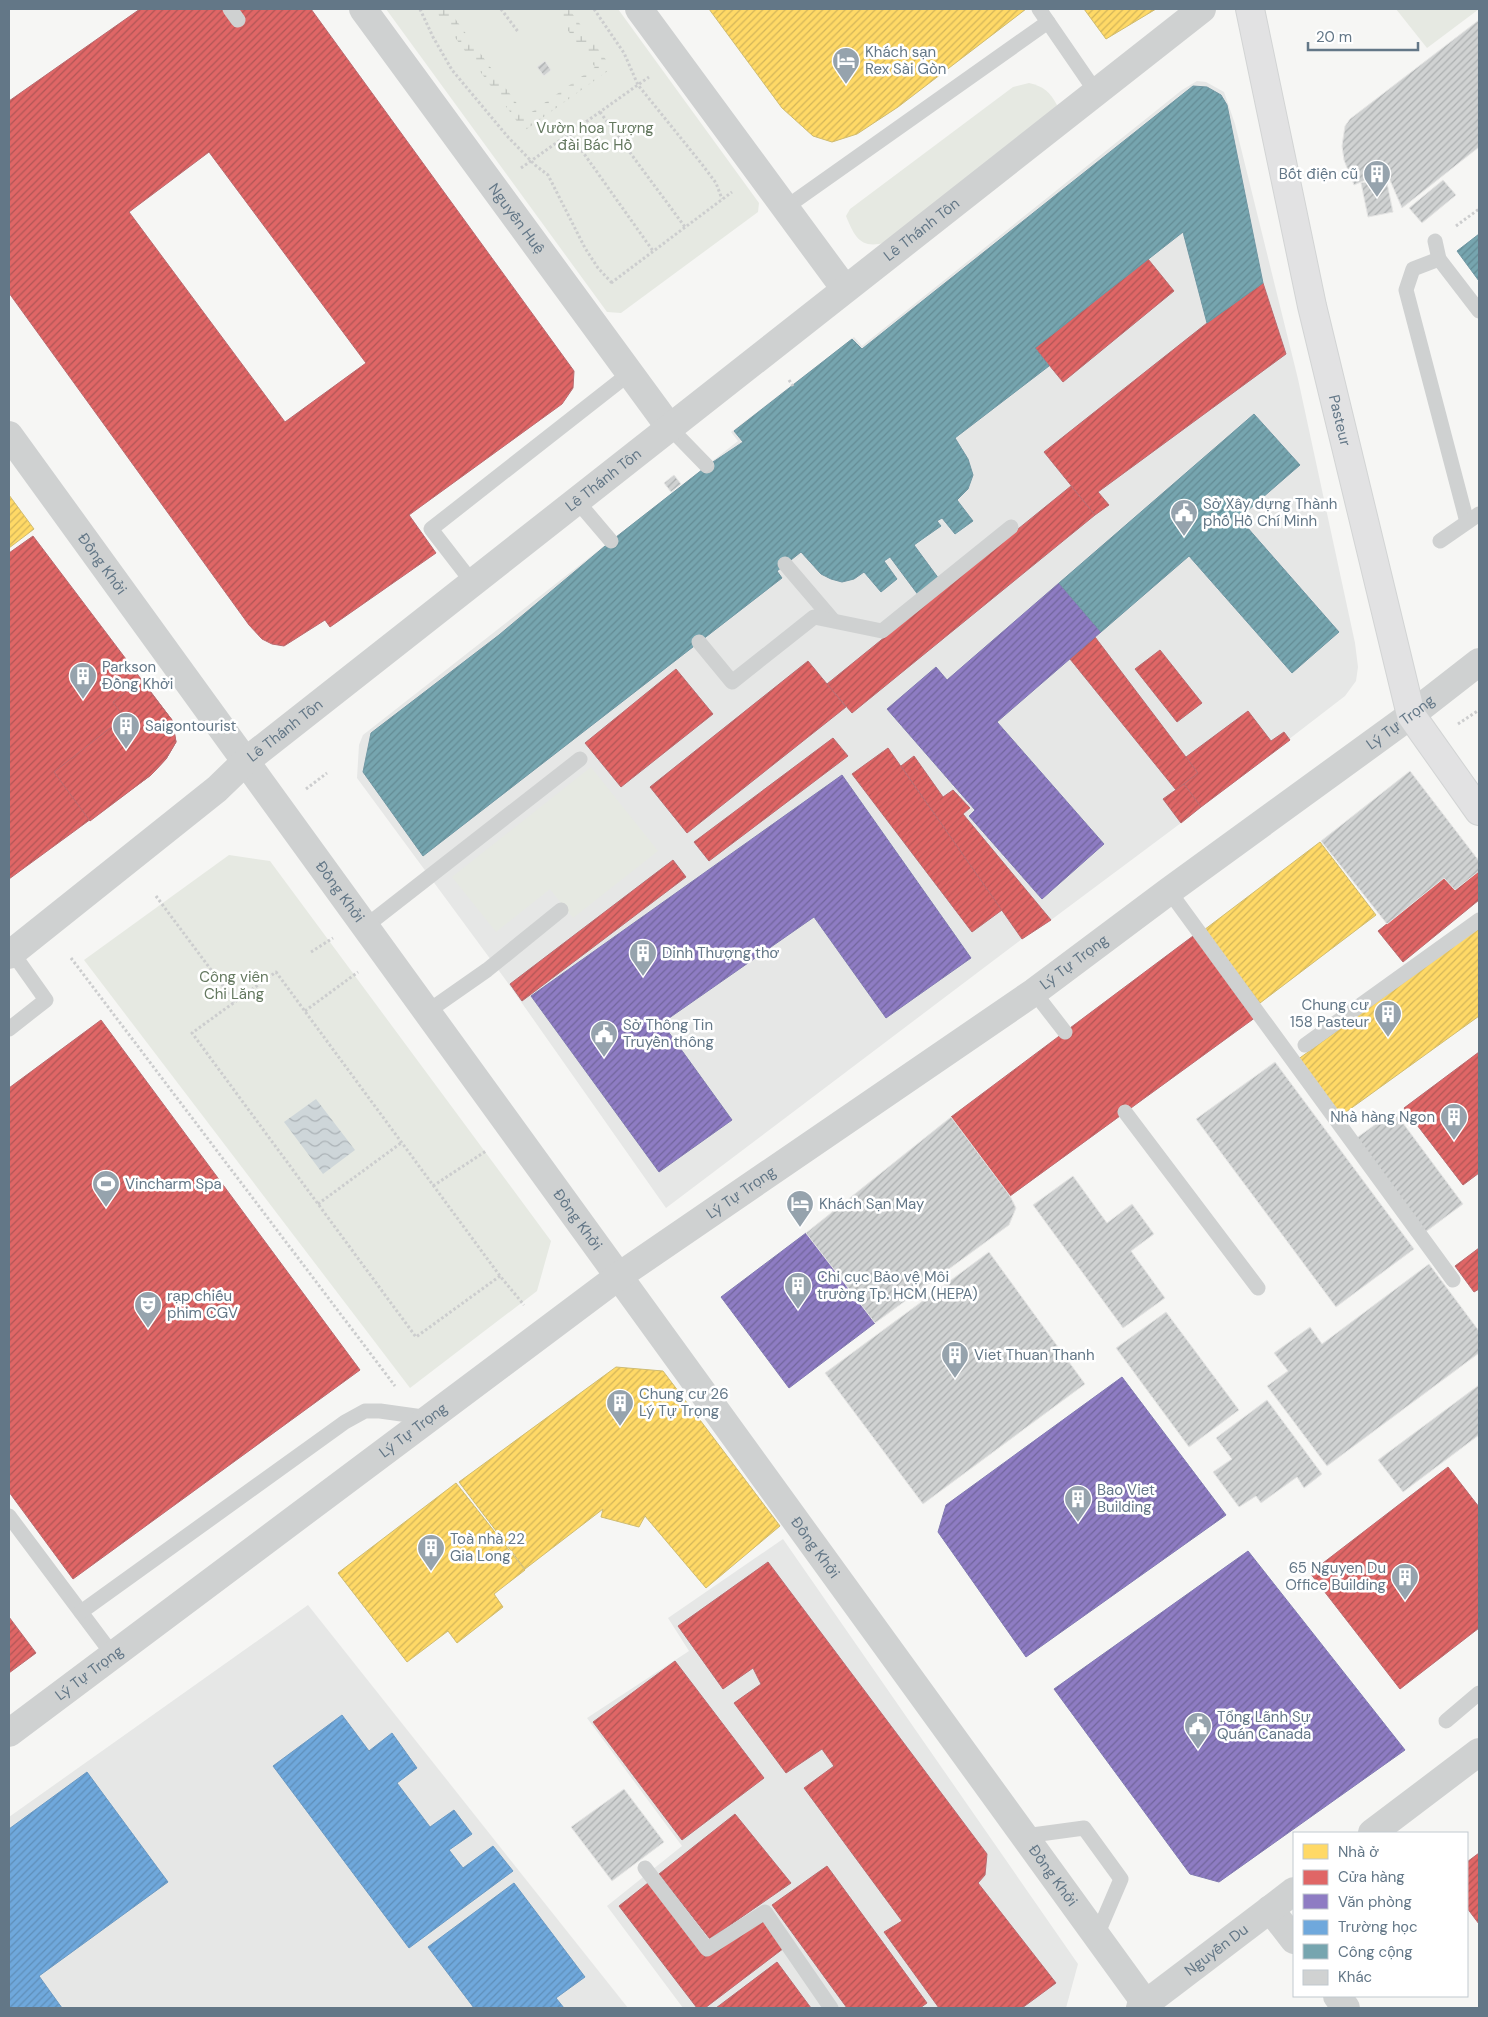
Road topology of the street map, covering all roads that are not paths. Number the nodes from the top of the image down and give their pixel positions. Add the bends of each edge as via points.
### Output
1 (363, 9) edge
2 (639, 9) edge
3 (1039, 9) edge
4 (1202, 9) edge
5 (1250, 9) edge
6 (1048, 22) junction
7 (1096, 92) junction
8 (785, 208) junction
9 (1435, 242) dead end
10 (1439, 259) junction
11 (845, 290) junction
12 (1479, 311) edge
13 (630, 372) junction
14 (670, 428) junction
15 (9, 435) edge
16 (707, 466) dead end
17 (577, 501) junction
18 (1473, 518) edge
19 (1011, 527) dead end
20 (611, 541) dead end
21 (1440, 541) dead end
22 (785, 564) dead end
23 (472, 582) junction
24 (832, 619) junction
25 (699, 642) dead end
26 (1479, 662) edge
27 (1411, 715) junction
28 (580, 759) dead end
29 (246, 761) junction
30 (1479, 811) edge
31 (1169, 890) junction
32 (561, 910) dead end
33 (1479, 920) edge
34 (366, 926) junction
35 (10, 953) edge
36 (1034, 992) junction
37 (428, 1012) junction
38 (9, 1028) edge
39 (1065, 1032) dead end
40 (1305, 1046) dead end
41 (1126, 1112) dead end
42 (619, 1276) junction
43 (1453, 1280) dead end
44 (1258, 1288) dead end
45 (430, 1418) junction
46 (9, 1516) edge
47 (81, 1612) junction
48 (113, 1655) junction
49 (1479, 1693) edge
50 (1446, 1722) dead end
51 (9, 1733) edge
52 (1479, 1752) edge
53 (1373, 1832) edge
54 (1025, 1836) junction
55 (645, 1868) dead end
56 (1293, 1892) edge
57 (1270, 1909) junction
58 (1097, 1935) junction
59 (1293, 1939) edge
60 (1338, 1997) edge
61 (1143, 2006) edge
62 (831, 2008) edge
63 (1346, 2008) edge

1 - 13 street, Nguyễn Huệ
2 - 8 street
3 - 6 lane
4 - 7 street, Lê Thánh Tôn
5 - 27 main road, Pasteur via 1312,306
6 - 7 lane
6 - 8 lane
7 - 11 street, Lê Thánh Tôn
8 - 11 street
9 - 10 lane
10 - 12 lane
10 - 18 lane via 1413,269 1406,290
11 - 14 street, Lê Thánh Tôn
13 - 14 street, Nguyễn Huệ
13 - 23 lane via 431,529
14 - 16 lane
14 - 17 street, Lê Thánh Tôn
15 - 29 street, Ðồng Khởi
17 - 20 lane
17 - 23 street, Lê Thánh Tôn
18 - 21 lane
19 - 24 lane via 882,631
22 - 24 lane
23 - 29 street, Lê Thánh Tôn
24 - 25 lane via 814,617 732,682
26 - 27 street, Lý Tự Trọng
27 - 30 main road, Pasteur
27 - 31 street, Lý Tự Trọng
28 - 34 lane
29 - 34 street, Ðồng Khởi
29 - 35 street, Lê Thánh Tôn via 216,789
31 - 36 street, Lý Tự Trọng
31 - 43 lane
32 - 37 lane via 487,970
33 - 40 lane
34 - 37 street, Ðồng Khởi
35 - 38 lane via 46,1000
36 - 39 lane
36 - 42 street, Lý Tự Trọng
37 - 42 street, Ðồng Khởi
41 - 44 lane
42 - 45 street, Lý Tự Trọng
42 - 54 street, Ðồng Khởi
45 - 47 lane via 365,1411 344,1422
45 - 48 street, Lý Tự Trọng
46 - 47 lane
47 - 48 lane
48 - 51 street, Lý Tự Trọng
49 - 50 lane
52 - 53 street
54 - 58 street, Ðồng Khởi
54 - 58 lane via 1084,1828 1121,1880
55 - 62 lane via 707,1949 765,1912
56 - 57 street, Nguyễn Du
57 - 59 street
57 - 61 street, Nguyễn Du
58 - 61 street, Ðồng Khởi
60 - 63 street

